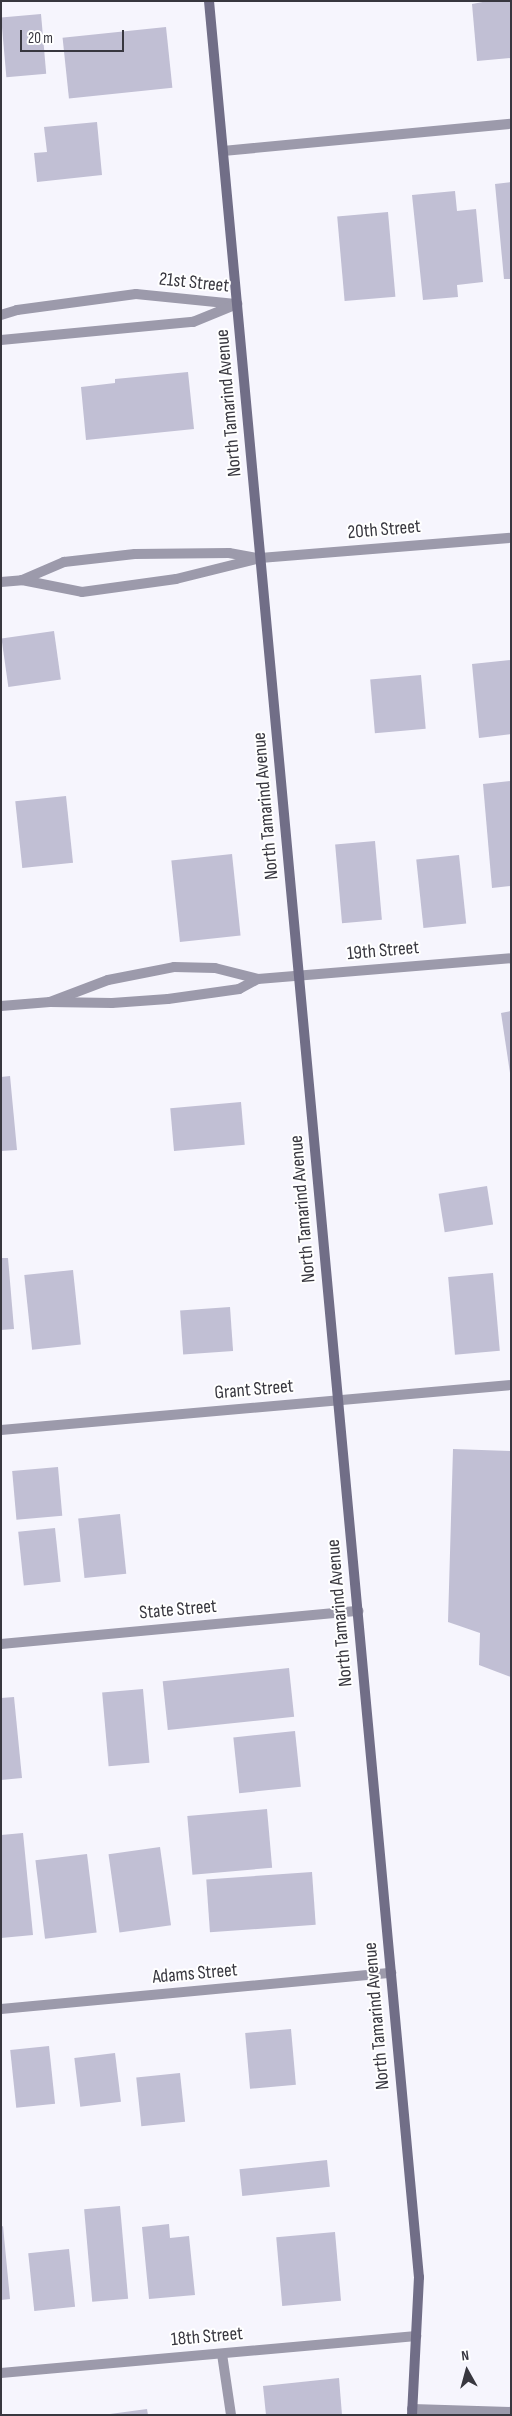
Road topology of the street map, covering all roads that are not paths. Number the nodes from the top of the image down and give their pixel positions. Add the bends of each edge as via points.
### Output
1 (209, 1) edge
2 (511, 124) edge
3 (223, 151) junction
4 (237, 304) junction
5 (1, 315) edge
6 (1, 340) edge
7 (511, 538) edge
8 (260, 558) junction
9 (22, 580) junction
10 (1, 582) edge
11 (511, 958) edge
12 (299, 975) junction
13 (258, 979) junction
14 (50, 1002) junction
15 (1, 1006) edge
16 (511, 1385) edge
17 (338, 1400) junction
18 (1, 1430) edge
19 (358, 1611) junction
20 (1, 1644) edge
21 (391, 1973) junction
22 (1, 2009) edge
23 (416, 2336) junction
24 (222, 2354) junction
25 (1, 2374) edge
26 (412, 2412) edge
27 (511, 2412) edge
28 (231, 2415) edge

1 - 3 street, North Tamarind Avenue
2 - 3 street
3 - 4 street, North Tamarind Avenue
4 - 5 street, 21st Street via 136,294
4 - 6 street, 21st Street via 192,322
4 - 8 street, North Tamarind Avenue
7 - 8 street, 20th Street
8 - 9 street, 20th Street via 229,553 135,554 64,562
8 - 9 street, 20th Street via 176,579 82,592
8 - 12 street, North Tamarind Avenue
9 - 10 street, 20th Street
11 - 12 street, 19th Street
12 - 13 street, 19th Street
12 - 17 street, North Tamarind Avenue
13 - 14 street, 19th Street via 239,989 168,999 112,1003
13 - 14 street, 19th Street via 215,968 174,967 108,980
14 - 15 street, 19th Street
16 - 17 street, Grant Street
17 - 18 street, Grant Street
17 - 19 street, North Tamarind Avenue
19 - 20 street, State Street
19 - 21 street, North Tamarind Avenue
21 - 22 street, Adams Street
21 - 23 street, North Tamarind Avenue via 419,2277
23 - 24 street, 18th Street
23 - 26 street, North Tamarind Avenue
24 - 25 street, 18th Street
24 - 28 street
26 - 27 street

